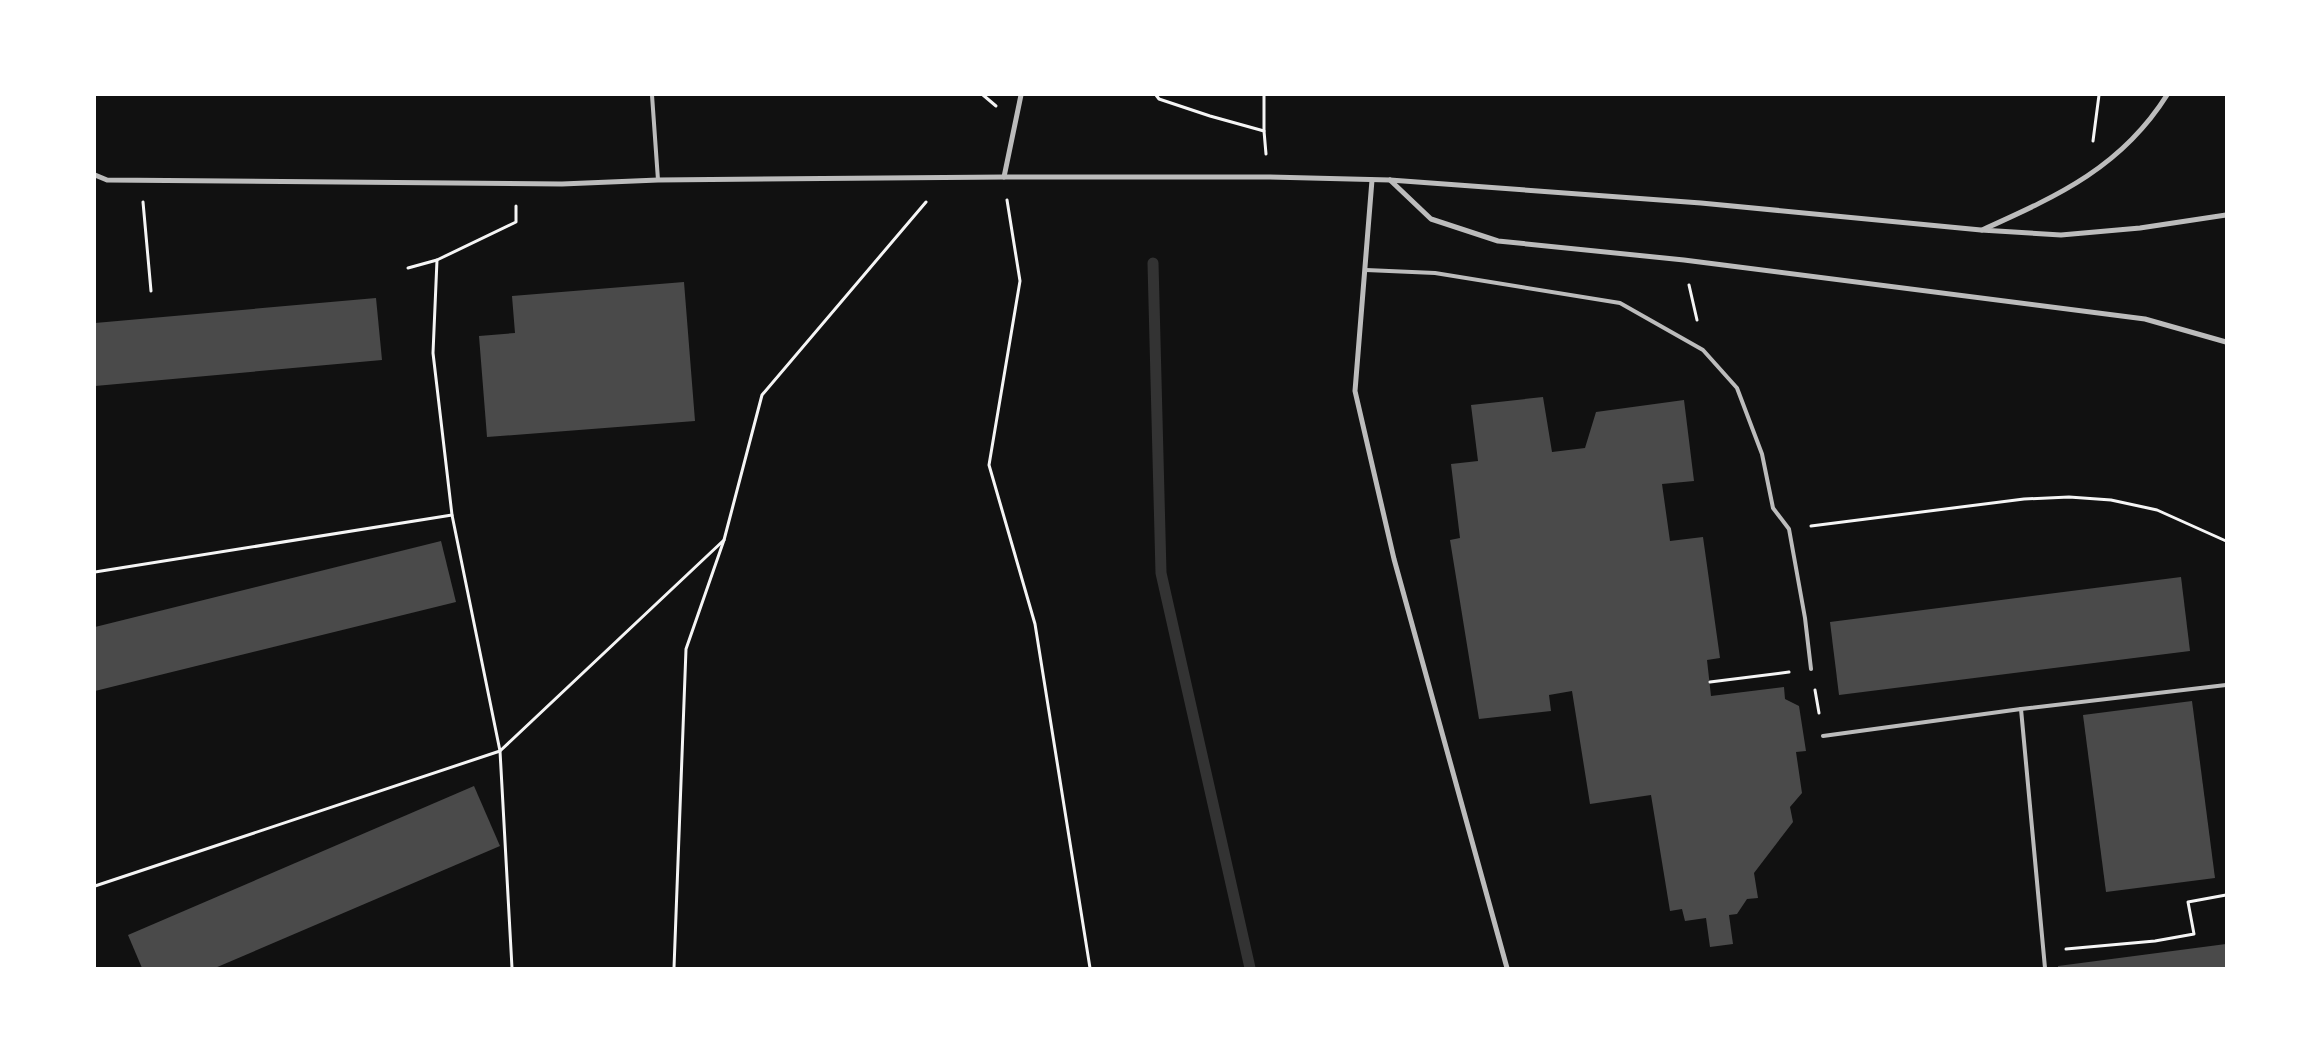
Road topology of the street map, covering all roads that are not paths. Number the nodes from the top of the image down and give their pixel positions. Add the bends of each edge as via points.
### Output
1 (652, 95) edge
2 (1020, 95) edge
3 (2167, 95) edge
4 (95, 175) edge
5 (1004, 177) junction
6 (658, 180) junction
7 (1372, 180) junction
8 (1390, 180) junction
9 (2226, 215) edge
10 (1982, 230) junction
11 (1366, 270) junction
12 (2226, 342) edge
13 (1811, 669) road end
14 (2226, 685) edge
15 (2021, 709) junction
16 (1823, 736) road end
17 (1507, 968) edge
18 (2045, 968) edge

1 - 6 lane
2 - 5 street
3 - 10 street via 2152,119 2109,162 2047,200
4 - 6 street via 107,180 562,184
5 - 6 street
5 - 7 street
7 - 8 street
7 - 11 street
8 - 10 street via 1701,203
8 - 12 street via 1430,219 1498,241 1684,260 2145,319
9 - 10 street via 2140,228 2061,235
11 - 13 lane via 1435,273 1620,303 1704,350 1737,388 1762,454 1773,508 1789,529
11 - 17 street via 1355,391 1394,559
14 - 15 lane
15 - 16 lane
15 - 18 lane

